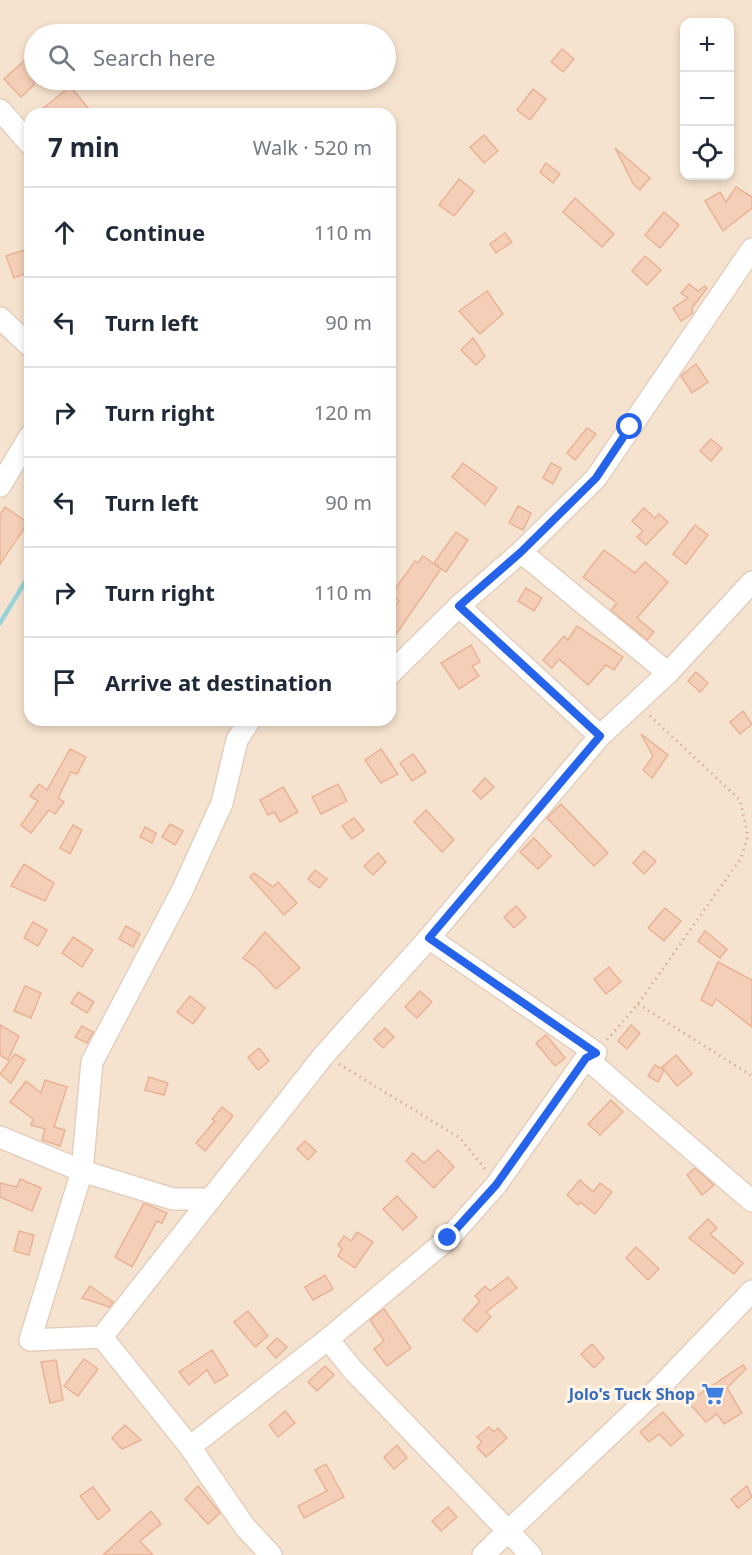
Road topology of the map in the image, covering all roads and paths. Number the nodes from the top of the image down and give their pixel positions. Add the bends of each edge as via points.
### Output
1 (0, 110) edge
2 (24, 137) edge
3 (752, 249) edge
4 (0, 318) edge
5 (24, 340) edge
6 (24, 446) edge
7 (0, 486) edge
8 (521, 552) junction
9 (752, 582) edge
10 (459, 606) junction
11 (396, 668) edge
12 (668, 673) junction
13 (637, 704) junction
14 (246, 726) edge
15 (600, 736) junction
16 (750, 836) edge
17 (429, 938) junction
18 (638, 1004) junction
19 (324, 1055) junction
20 (591, 1056) junction
21 (752, 1076) edge
22 (0, 1137) edge
23 (82, 1171) junction
24 (496, 1185) junction
25 (210, 1199) junction
26 (752, 1201) edge
27 (752, 1291) edge
28 (102, 1337) junction
29 (328, 1339) junction
30 (190, 1448) junction
31 (507, 1530) junction
32 (271, 1555) edge
33 (483, 1555) edge
34 (531, 1555) edge

1 - 2 street
3 - 8 street via 596,478
4 - 5 street
6 - 7 street
8 - 10 street
8 - 12 street
9 - 12 street
10 - 11 street
10 - 15 street
12 - 13 street
13 - 15 street
13 - 16 path via 740,800
14 - 23 street via 237,740 222,803 182,891 92,1062
15 - 17 street
16 - 18 path via 741,858
17 - 19 street
17 - 20 street
18 - 20 path
18 - 21 path
19 - 24 path via 460,1138
19 - 25 street
20 - 24 street
20 - 26 street
22 - 23 street
23 - 25 street via 173,1199
23 - 28 street via 30,1340
24 - 29 street via 448,1238
25 - 28 street
27 - 31 street via 660,1387
28 - 30 street
29 - 30 street
29 - 31 street via 352,1369
30 - 32 street via 245,1527
31 - 33 street
31 - 34 street

